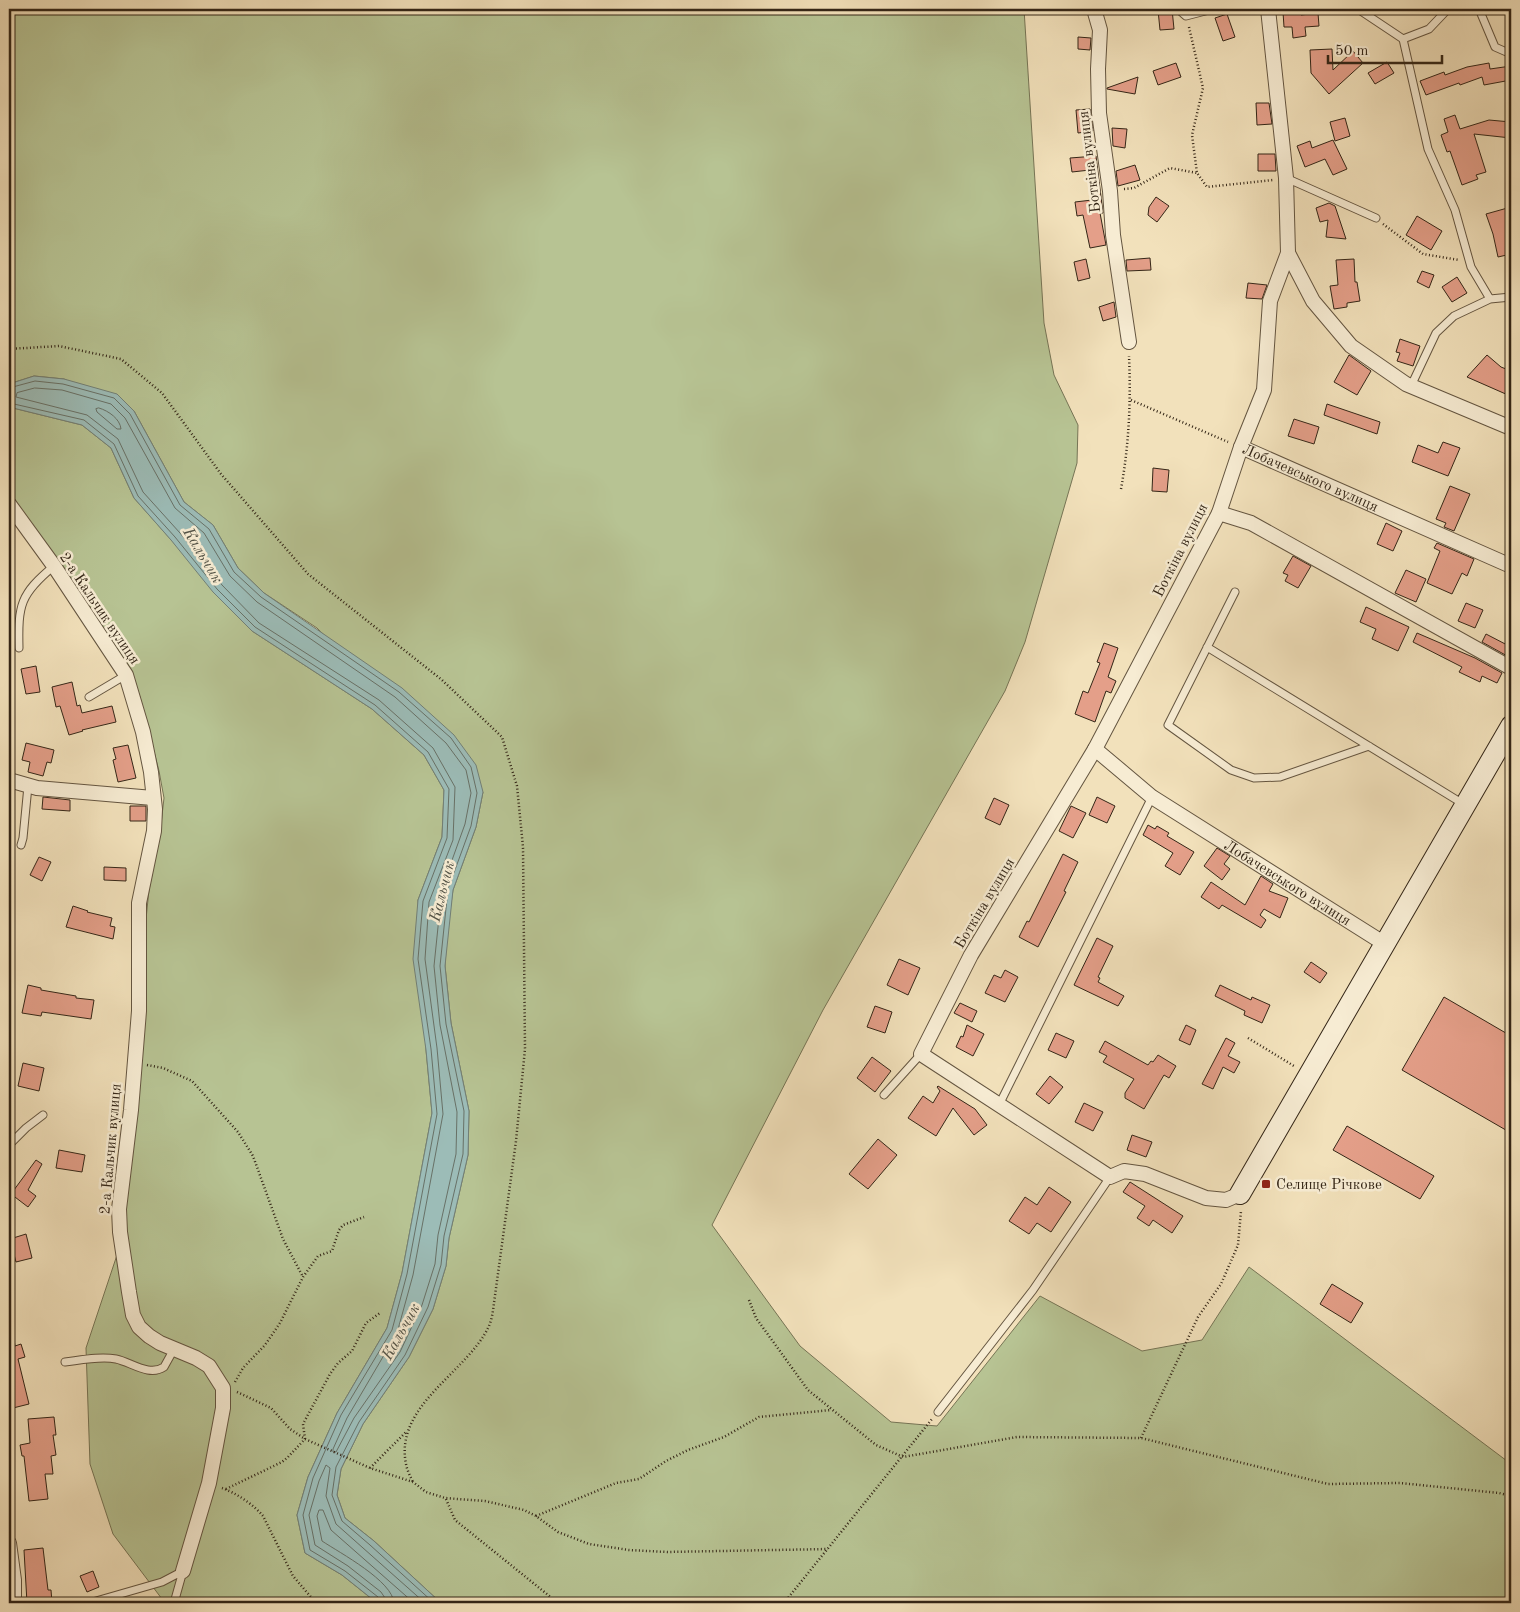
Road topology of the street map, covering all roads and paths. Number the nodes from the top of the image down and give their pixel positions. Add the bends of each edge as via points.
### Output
1 (1094, 9) edge
2 (1178, 9) edge
3 (1213, 9) edge
4 (1268, 9) edge
5 (1358, 9) edge
6 (1448, 9) edge
7 (1479, 9) edge
8 (1186, 16) junction
9 (1403, 39) junction
10 (1511, 54) edge
11 (1197, 173) junction
12 (1286, 178) junction
13 (1110, 191) junction
14 (1376, 218) joint
15 (1288, 253) junction
16 (1470, 262) junction
17 (1511, 296) edge
18 (1490, 299) junction
19 (1129, 342) joint
20 (9, 350) edge
21 (1411, 386) junction
22 (1131, 400) junction
23 (1511, 428) edge
24 (1241, 447) junction
25 (1121, 489) dead end
26 (9, 504) edge
27 (1218, 512) junction
28 (54, 566) junction
29 (1511, 566) edge
30 (1235, 592) dead end
31 (1207, 647) junction
32 (19, 648) dead end
33 (1511, 668) edge
34 (126, 675) junction
35 (89, 697) dead end
36 (1511, 726) edge
37 (1369, 746) junction
38 (1096, 748) junction
39 (9, 780) edge
40 (28, 786) junction
41 (1152, 797) junction
42 (153, 798) junction
43 (1466, 805) junction
44 (21, 845) dead end
45 (1385, 944) junction
46 (1248, 1038) dead end
47 (921, 1054) junction
48 (134, 1063) junction
49 (1309, 1076) junction
50 (884, 1095) dead end
51 (998, 1104) junction
52 (43, 1115) dead end
53 (9, 1145) edge
54 (1110, 1177) junction
55 (1240, 1194) junction
56 (364, 1217) dead end
57 (303, 1277) junction
58 (749, 1300) dead end
59 (380, 1313) dead end
60 (174, 1348) junction
61 (65, 1362) dead end
62 (831, 1410) junction
63 (938, 1412) joint
64 (408, 1430) junction
65 (1141, 1438) junction
66 (305, 1439) junction
67 (902, 1457) junction
68 (370, 1468) junction
69 (412, 1482) junction
70 (209, 1483) junction
71 (226, 1489) junction
72 (1511, 1496) edge
73 (445, 1498) junction
74 (536, 1516) junction
75 (9, 1543) edge
76 (828, 1549) junction
77 (183, 1571) junction
78 (14, 1603) edge
79 (89, 1603) edge
80 (174, 1603) edge
81 (316, 1603) edge
82 (558, 1603) edge
83 (784, 1603) edge

1 - 13 street, Боткіна вулиця via 1100,30 1098,113
2 - 8 lane
3 - 8 lane
4 - 12 street, Лобачевського вулиця
5 - 9 lane
6 - 9 lane via 1429,29
7 - 10 lane via 1495,47
8 - 11 path via 1203,88 1192,135
9 - 16 lane via 1428,149 1455,210
11 - 12 path via 1207,187
11 - 13 path via 1170,168 1134,188
12 - 14 lane
12 - 15 street, Лобачевського вулиця
13 - 19 street, Боткіна вулиця via 1113,235
14 - 16 path via 1423,254
15 - 21 street, Лобачевського вулиця via 1313,301 1351,346
15 - 24 street, Лобачевського вулиця via 1270,301 1264,390
16 - 18 lane
17 - 18 lane
18 - 21 lane via 1454,316 1436,332
19 - 22 path
20 - 64 path via 59,346 121,359 162,394 221,474 308,574 442,680 502,737 517,786 523,847 525,1049 494,1304 490,1325 479,1342 414,1415
21 - 23 street, Лобачевського вулиця
22 - 24 path
22 - 25 path
24 - 27 street, Боткіна вулиця
24 - 29 street, Лобачевського вулиця
26 - 28 street, 2-а Кальчик вулиця
27 - 33 street via 1251,523
27 - 38 street, Боткіна вулиця
28 - 32 lane via 33,585 22,602
28 - 34 street, 2-а Кальчик вулиця
30 - 31 lane
31 - 37 lane
31 - 37 lane via 1168,725 1231,770 1254,778 1280,778
34 - 35 lane
34 - 42 street, 2-а Кальчик вулиця via 148,753
36 - 43 street
37 - 43 lane
38 - 41 street, Лобачевського вулиця
38 - 47 street, Боткіна вулиця via 971,955
39 - 40 street
40 - 42 street
40 - 44 lane
41 - 45 street, Лобачевського вулиця
41 - 51 lane
42 - 48 street, 2-а Кальчик вулиця via 154,831 139,903 139,999
43 - 45 street
45 - 49 street
46 - 49 path
47 - 50 lane
47 - 51 street
48 - 57 path via 163,1068 192,1082 238,1132 254,1156 283,1239
48 - 60 street, 2-а Кальчик вулиця via 119,1203 120,1232 135,1320 149,1336
49 - 55 street
51 - 54 street
52 - 53 lane
54 - 55 street via 1124,1171 1145,1174 1206,1198 1226,1200
54 - 63 lane via 1033,1290
55 - 65 path via 1238,1245 1221,1284 1198,1317
56 - 57 path via 343,1225 337,1232 332,1251 318,1256
57 - 66 path via 280,1323 243,1368 232,1389 271,1408 290,1429
58 - 62 path via 756,1318 808,1390
59 - 66 path via 366,1323 352,1351 338,1362 330,1374 303,1424
60 - 61 lane via 164,1367 155,1371 115,1359
60 - 70 street, 2-а Кальчик вулиця via 209,1366 224,1388
62 - 67 path via 876,1445
62 - 74 path via 759,1418 666,1461 639,1479 616,1483
63 - 67 path
64 - 68 path
64 - 69 path via 406,1463
65 - 67 path via 1017,1437
65 - 72 path via 1328,1484 1400,1483
66 - 68 path
66 - 71 path via 282,1462
67 - 76 path
68 - 69 path
69 - 73 path via 426,1492
70 - 71 path
70 - 77 street, 2-а Кальчик вулиця
71 - 81 path via 258,1509 292,1576
73 - 74 path via 485,1500
73 - 82 path via 455,1520
74 - 76 path via 558,1532 589,1544 628,1550
75 - 78 street
76 - 83 path
77 - 79 lane via 162,1582
77 - 80 lane

